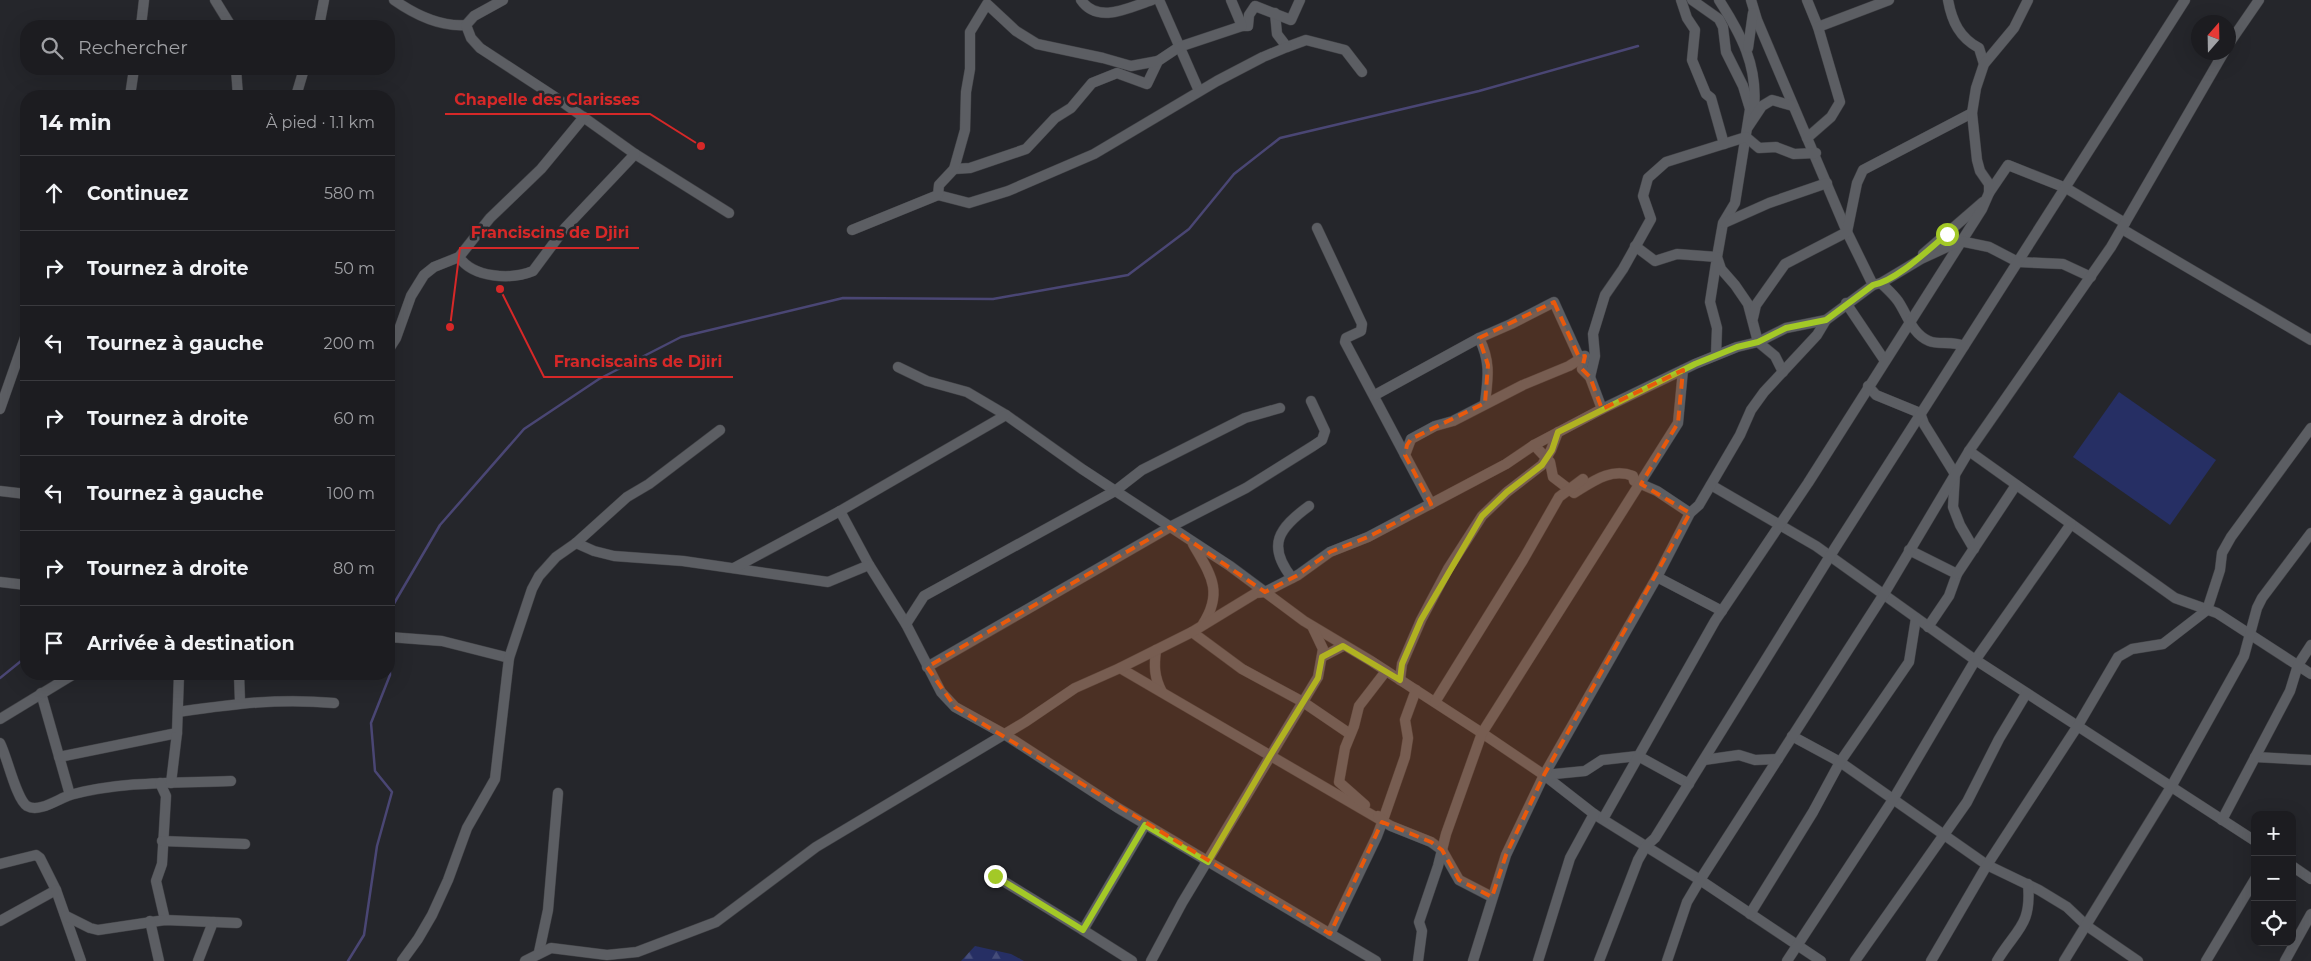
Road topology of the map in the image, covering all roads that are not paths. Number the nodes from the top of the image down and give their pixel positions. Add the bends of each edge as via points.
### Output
1 (144, 0) edge
2 (215, 0) edge
3 (324, 0) edge
4 (394, 0) edge
5 (503, 0) edge
6 (1081, 0) edge
7 (1152, 0) edge
8 (1159, 0) edge
9 (1231, 0) edge
10 (1300, 0) edge
11 (1681, 0) edge
12 (1692, 0) edge
13 (1718, 0) edge
14 (1807, 0) edge
15 (1889, 0) edge
16 (1948, 0) edge
17 (2028, 0) edge
18 (2185, 0) edge
19 (2259, 0) edge
20 (987, 1) edge
21 (1752, 5) edge
22 (1712, 12) junction
23 (1275, 13) junction
24 (142, 20) edge
25 (227, 20) edge
26 (320, 20) edge
27 (466, 24) junction
28 (1242, 26) junction
29 (1818, 27) junction
30 (2236, 33) edge
31 (1179, 47) junction
32 (1287, 47) junction
33 (1748, 52) junction
34 (2219, 60) edge
35 (1158, 62) junction
36 (1984, 64) junction
37 (1362, 72) dead end
38 (133, 75) edge
39 (236, 75) edge
40 (302, 75) edge
41 (131, 90) edge
42 (238, 90) edge
43 (298, 90) edge
44 (1199, 91) junction
45 (1793, 106) junction
46 (1972, 113) junction
47 (584, 117) junction
48 (1746, 132) junction
49 (1807, 138) junction
50 (1724, 144) junction
51 (635, 154) junction
52 (1816, 154) junction
53 (954, 170) junction
54 (1827, 183) junction
55 (2066, 188) junction
56 (938, 195) junction
57 (1988, 196) junction
58 (729, 213) dead end
59 (1723, 223) junction
60 (2124, 226) junction
61 (1316, 228) dead end
62 (852, 230) dead end
63 (1847, 232) junction
64 (1960, 241) junction
65 (1635, 246) junction
66 (459, 257) junction
67 (1717, 257) junction
68 (2018, 262) junction
69 (1912, 264) junction
70 (2091, 277) junction
71 (1877, 284) junction
72 (1846, 303) junction
73 (1752, 320) junction
74 (1826, 320) junction
75 (1909, 322) junction
76 (1479, 338) junction
77 (395, 340) edge
78 (2311, 340) edge
79 (1758, 342) junction
80 (1964, 346) junction
81 (20, 352) edge
82 (1716, 355) junction
83 (1585, 356) junction
84 (1885, 361) junction
85 (898, 367) dead end
86 (1683, 370) junction
87 (1783, 372) junction
88 (1590, 377) junction
89 (1868, 386) junction
90 (1375, 395) junction
91 (1311, 401) dead end
92 (1485, 403) junction
93 (1280, 408) dead end
94 (1602, 408) junction
95 (0, 409) edge
96 (1920, 413) junction
97 (1006, 415) junction
98 (2311, 428) edge
99 (720, 430) dead end
100 (1558, 432) junction
101 (1534, 445) junction
102 (1969, 452) junction
103 (1405, 455) junction
104 (1547, 458) junction
105 (1955, 474) junction
106 (1583, 479) dead end
107 (1641, 484) junction
108 (1711, 485) junction
109 (2016, 485) junction
110 (1568, 488) junction
111 (0, 491) edge
112 (1115, 491) junction
113 (20, 493) edge
114 (1430, 504) junction
115 (1309, 506) dead end
116 (840, 511) junction
117 (1690, 513) junction
118 (1781, 524) junction
119 (2070, 524) junction
120 (1170, 527) junction
121 (2311, 533) edge
122 (1191, 541) junction
123 (576, 543) junction
124 (1974, 549) junction
125 (1909, 550) junction
126 (1830, 556) junction
127 (869, 565) junction
128 (734, 568) junction
129 (1957, 574) junction
130 (1292, 578) junction
131 (1657, 578) junction
132 (0, 582) edge
133 (20, 584) edge
134 (1264, 592) junction
135 (1884, 594) junction
136 (2207, 610) junction
137 (1722, 612) junction
138 (1916, 618) junction
139 (906, 624) junction
140 (1202, 626) junction
141 (1312, 627) junction
142 (1928, 627) junction
143 (1192, 632) junction
144 (2251, 636) junction
145 (395, 637) edge
146 (2311, 645) edge
147 (1343, 646) junction
148 (1156, 650) junction
149 (1322, 657) junction
150 (509, 658) junction
151 (1976, 659) junction
152 (2298, 665) junction
153 (927, 667) junction
154 (1120, 668) junction
155 (1386, 671) junction
156 (2311, 674) edge
157 (64, 680) edge
158 (178, 680) edge
159 (239, 680) edge
160 (1400, 680) junction
161 (1416, 690) junction
162 (41, 693) junction
163 (1163, 693) junction
164 (2026, 694) junction
165 (240, 702) junction
166 (1303, 702) junction
167 (1435, 702) junction
168 (334, 703) dead end
169 (178, 712) junction
170 (0, 719) edge
171 (2077, 727) junction
172 (178, 733) junction
173 (1004, 734) junction
174 (1350, 734) junction
175 (1482, 734) junction
176 (1792, 736) junction
177 (0, 742) edge
178 (1270, 756) junction
179 (1638, 756) junction
180 (59, 757) junction
181 (2255, 757) junction
182 (1778, 759) junction
183 (1704, 760) junction
184 (2311, 760) edge
185 (1840, 762) junction
186 (1544, 775) junction
187 (231, 781) dead end
188 (171, 782) junction
189 (160, 783) junction
190 (1689, 784) junction
191 (2171, 787) junction
192 (558, 792) dead end
193 (70, 795) junction
194 (1894, 798) junction
195 (1598, 816) junction
196 (1383, 820) junction
197 (2222, 820) junction
198 (1145, 825) junction
199 (1942, 835) junction
200 (2251, 838) edge
201 (162, 841) junction
202 (245, 844) dead end
203 (1646, 846) junction
204 (1442, 850) junction
205 (1208, 862) junction
206 (0, 864) edge
207 (1987, 865) junction
208 (2296, 869) edge
209 (995, 876) dead end
210 (2311, 879) edge
211 (1700, 880) junction
212 (2028, 884) junction
213 (2251, 886) edge
214 (56, 890) junction
215 (1492, 897) junction
216 (1750, 914) junction
217 (66, 916) junction
218 (165, 920) junction
219 (2310, 920) edge
220 (0, 921) edge
221 (150, 921) junction
222 (213, 922) junction
223 (237, 922) dead end
224 (2087, 926) junction
225 (1083, 930) junction
226 (1330, 934) junction
227 (1798, 945) junction
228 (540, 952) junction
229 (81, 961) edge
230 (159, 961) edge
231 (198, 961) edge
232 (402, 961) edge
233 (524, 961) edge
234 (1132, 961) edge
235 (1151, 961) edge
236 (1376, 961) edge
237 (1418, 961) edge
238 (1474, 961) edge
239 (1538, 961) edge
240 (1599, 961) edge
241 (1667, 961) edge
242 (1787, 961) edge
243 (1821, 961) edge
244 (1855, 961) edge
245 (1931, 961) edge
246 (1996, 961) edge
247 (2064, 961) edge
248 (2138, 961) edge
249 (2206, 961) edge
250 (2285, 961) edge

1 - 24 street
2 - 25 street
3 - 26 street
4 - 27 street via 420,15 457,25
5 - 27 street
6 - 7 street via 1098,14 1108,14
8 - 31 street
9 - 28 street
10 - 23 street via 1291,20
11 - 50 street via 1695,30 1692,60 1706,94 1711,98
12 - 22 street
13 - 22 street
13 - 33 street
14 - 29 street
15 - 29 street
16 - 36 street via 1958,30 1967,42 1980,48
17 - 36 street via 2014,28
18 - 55 street
19 - 30 street
20 - 35 street via 1016,31 1037,44 1131,66
20 - 53 street via 970,32 964,130
21 - 33 street
21 - 45 street
22 - 48 street via 1723,26 1726,52 1748,97 1750,109
23 - 28 street via 1255,6 1249,15 1248,26
23 - 32 street via 1277,34
27 - 47 street via 471,38 487,54
28 - 31 street
29 - 49 street via 1840,102 1831,117
31 - 35 street
31 - 44 street
32 - 37 street via 1306,40 1345,50
32 - 44 street
33 - 48 street via 1755,86 1754,107
34 - 60 street
35 - 53 street via 1147,84 1117,73 1092,83 1071,108 1055,118 1026,149 970,168
36 - 46 street
38 - 41 street
39 - 42 street
40 - 43 street
44 - 56 street via 1094,154 1008,191 969,203
45 - 48 street via 1772,100 1762,106
45 - 49 street
46 - 57 street via 1977,160 1988,184
46 - 63 street via 1863,170 1857,183
47 - 51 street
47 - 66 street via 546,163 490,218
48 - 50 street
48 - 52 street via 1759,148 1776,147 1794,154
48 - 59 street via 1735,203
49 - 52 street
50 - 65 street via 1666,162 1648,178 1643,196 1651,219
51 - 58 street
51 - 66 street via 564,228 533,271 512,276 486,274 470,269
52 - 54 street
53 - 56 street via 939,186
54 - 59 street
54 - 63 street
55 - 57 street via 2008,165
55 - 60 street
55 - 68 street
56 - 62 street
57 - 64 street
57 - 69 street
59 - 67 street
60 - 70 street
60 - 78 street
61 - 90 street via 1360,318 1362,328 1345,342
63 - 71 street
63 - 73 street via 1785,264 1756,305
64 - 68 street via 1989,247
64 - 69 street
64 - 75 street
65 - 67 street via 1655,261 1677,254
65 - 88 street via 1605,295 1593,334 1595,356
66 - 77 street via 424,275 411,296
67 - 73 street via 1721,269 1748,304
67 - 82 street via 1710,302 1718,328
68 - 70 street via 2063,264
68 - 80 street
69 - 71 street
70 - 102 street
71 - 72 street
71 - 75 street via 1900,303
72 - 74 street
72 - 84 street
73 - 79 street
74 - 79 street via 1786,328
74 - 87 street via 1817,336
75 - 80 street via 1930,341
75 - 84 street
76 - 83 street via 1554,302 1579,357
76 - 90 street
76 - 92 street via 1487,353
79 - 82 street
79 - 87 street via 1775,356
80 - 96 street
81 - 95 street
82 - 86 street
83 - 88 street via 1582,369
83 - 92 street
84 - 89 street
85 - 97 street via 927,381 967,392
86 - 94 street
86 - 107 street via 1678,422
87 - 108 street via 1751,410
88 - 94 street
89 - 96 street via 1876,395
89 - 118 street
90 - 103 street
91 - 120 street via 1325,431 1322,440 1246,488
92 - 103 street via 1411,439
93 - 112 street via 1245,418 1142,470
94 - 100 street
96 - 105 street
96 - 126 street
97 - 112 street
97 - 116 street
98 - 136 street via 2231,537 2222,553
99 - 123 street via 627,497
100 - 101 street
100 - 104 street
101 - 104 street
101 - 114 street via 1506,464
102 - 105 street
102 - 109 street
103 - 114 street
104 - 110 street via 1553,477
104 - 160 street via 1482,516 1421,620 1402,664
105 - 124 street via 1952,507
105 - 125 street
106 - 110 street
107 - 110 street via 1628,474 1613,474 1602,475 1574,493
107 - 117 street
107 - 175 street
108 - 117 street
108 - 118 street
109 - 119 street
109 - 124 street
110 - 167 street via 1558,497
111 - 113 street
112 - 120 street
112 - 139 street via 924,596
114 - 130 street via 1362,540 1330,552
115 - 130 street via 1281,531 1278,556
116 - 127 street
116 - 128 street
117 - 131 street
118 - 126 street
118 - 137 street
119 - 136 street via 2175,598
119 - 151 street
120 - 122 street
120 - 153 street
121 - 144 street via 2262,598
122 - 134 street
122 - 140 street via 1212,578 1214,592 1214,605
123 - 128 street via 614,556
123 - 150 street via 556,557 532,589
124 - 129 street
125 - 129 street
125 - 135 street
126 - 135 street
126 - 183 street
127 - 128 street via 828,582
127 - 139 street
129 - 142 street via 1949,596
130 - 134 street
131 - 137 street
131 - 186 street
132 - 133 street
134 - 140 street via 1256,593
134 - 141 street
135 - 138 street
135 - 176 street
136 - 144 street via 2217,613
136 - 171 street via 2163,644 2122,653
137 - 179 street
138 - 142 street
138 - 185 street via 1909,662
139 - 153 street
140 - 143 street
141 - 147 street
141 - 149 street via 1323,649
142 - 151 street
143 - 148 street
143 - 166 street via 1242,670
144 - 152 street
144 - 191 street via 2244,656
145 - 150 street via 442,641
146 - 152 street
147 - 149 street
147 - 155 street
148 - 154 street
148 - 163 street via 1156,680
149 - 166 street via 1318,678
150 - 232 street via 495,779 467,828 432,916
151 - 164 street
151 - 194 street
152 - 156 street
152 - 181 street via 2290,691
153 - 173 street via 941,692 955,706
154 - 163 street
154 - 173 street via 1075,688
155 - 160 street
155 - 174 street via 1363,698
157 - 162 street
158 - 169 street
159 - 165 street
160 - 161 street
161 - 167 street
161 - 196 street via 1405,720 1408,738 1406,757
162 - 170 street
162 - 180 street
163 - 178 street
164 - 171 street
164 - 199 street via 1967,802
165 - 168 street
165 - 169 street
166 - 174 street
166 - 178 street
167 - 175 street
169 - 172 street
171 - 191 street
171 - 207 street
172 - 180 street
172 - 188 street
173 - 198 street
173 - 228 street via 816,847 716,922 637,952 615,956 551,948
174 - 196 street via 1339,782
175 - 186 street
175 - 204 street
176 - 182 street
176 - 185 street
177 - 193 street via 24,804 31,808 40,807
178 - 196 street
178 - 205 street
179 - 186 street via 1602,760 1585,771
179 - 190 street
179 - 195 street
180 - 193 street
181 - 184 street
181 - 197 street
182 - 183 street via 1755,760 1739,755
182 - 211 street
183 - 190 street
185 - 194 street
185 - 216 street
186 - 195 street
186 - 215 street via 1506,855
187 - 188 street
188 - 189 street
189 - 193 street
189 - 201 street via 166,796
190 - 203 street via 1655,838
191 - 197 street
191 - 224 street
192 - 228 street via 548,910
194 - 199 street
194 - 227 street
195 - 203 street
195 - 239 street via 1570,858
196 - 204 street
196 - 226 street
197 - 200 street
198 - 205 street
198 - 225 street
199 - 207 street
199 - 244 street
201 - 202 street
201 - 218 street via 162,864 156,881
203 - 211 street
203 - 240 street
204 - 215 street via 1459,880
204 - 237 street via 1419,922 1422,931
205 - 226 street
205 - 235 street
206 - 214 street via 36,855
207 - 212 street
207 - 245 street
208 - 210 street
209 - 225 street
211 - 216 street
211 - 241 street via 1687,902
212 - 224 street via 2067,907
212 - 246 street via 2030,899 2026,921
213 - 249 street
214 - 217 street
214 - 220 street
215 - 238 street
216 - 227 street
217 - 221 street via 98,930
217 - 229 street
218 - 221 street
218 - 222 street
219 - 250 street
221 - 230 street
222 - 223 street
222 - 231 street
224 - 247 street
224 - 248 street
225 - 234 street
226 - 236 street
227 - 242 street
227 - 243 street
228 - 233 street

